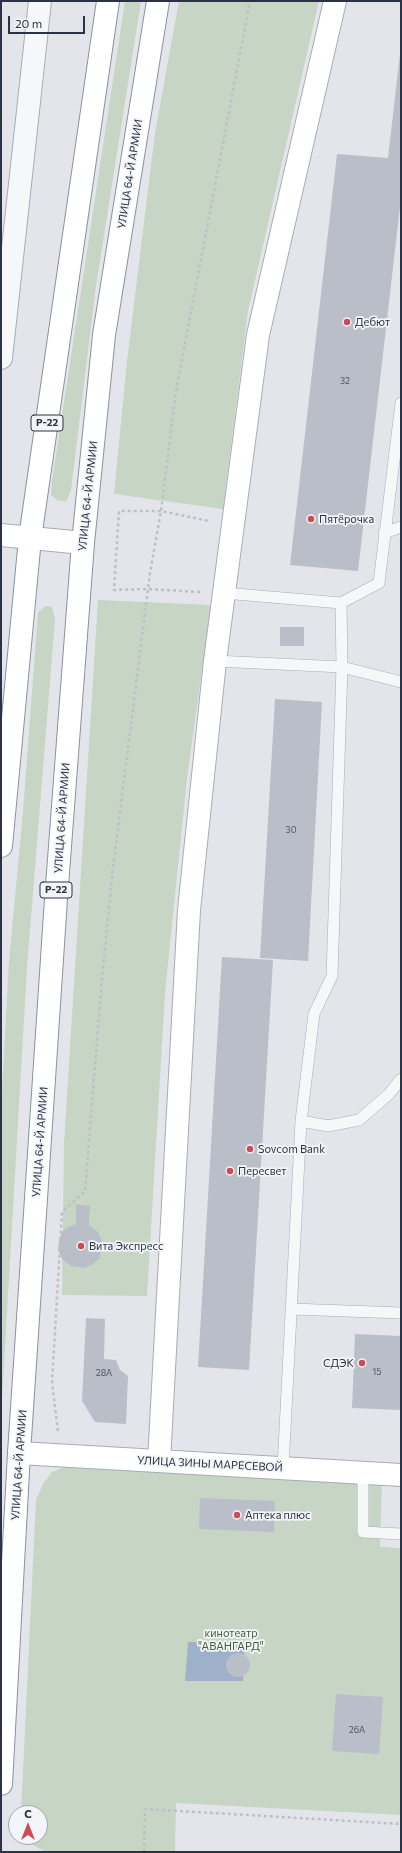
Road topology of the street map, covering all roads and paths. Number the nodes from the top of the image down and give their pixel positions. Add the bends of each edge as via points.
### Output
1 (40, 1) edge
2 (108, 1) edge
3 (158, 1) edge
4 (250, 1) edge
5 (334, 1) edge
6 (1, 358) edge
7 (401, 403) edge
8 (161, 511) junction
9 (233, 526) junction
10 (401, 527) edge
11 (384, 533) junction
12 (1, 536) edge
13 (30, 538) junction
14 (83, 543) junction
15 (148, 589) junction
16 (224, 593) junction
17 (341, 603) junction
18 (215, 661) junction
19 (342, 668) junction
20 (401, 682) edge
21 (2, 832) edge
22 (401, 1079) edge
23 (301, 1121) junction
24 (291, 1309) junction
25 (401, 1313) edge
26 (59, 1434) dead end
27 (19, 1453) junction
28 (160, 1461) junction
29 (283, 1468) junction
30 (363, 1473) junction
31 (401, 1475) edge
32 (401, 1534) edge
33 (1, 1784) edge
34 (401, 1824) edge
35 (144, 1852) edge

1 - 6 street
2 - 13 main road, Р-22
3 - 14 main road, УЛИЦА 64-Й АРМИИ / Р-22 via 104,335
4 - 8 path via 176,391
5 - 9 main road via 258,335
7 - 11 lane
8 - 9 path
8 - 15 path
8 - 15 path via 119,511 114,590
9 - 16 main road
10 - 11 lane
11 - 17 lane via 380,583
12 - 13 main road
13 - 14 main road
13 - 21 main road, Р-22
14 - 27 main road, УЛИЦА 64-Й АРМИИ / Р-22 via 56,898
15 - 16 path
15 - 26 path via 113,868 85,1191 62,1212 52,1383
16 - 17 lane
16 - 18 main road
17 - 19 lane
18 - 19 lane
18 - 28 main road via 189,910
19 - 20 lane
19 - 23 lane via 332,976 314,1014
22 - 23 lane via 389,1094 359,1120 328,1126
23 - 24 lane
24 - 25 lane
24 - 29 lane
27 - 28 main road, УЛИЦА ЗИНЫ МАРЕСЕВОЙ
27 - 33 main road, УЛИЦА 64-Й АРМИИ / Р-22
28 - 29 main road, УЛИЦА ЗИНЫ МАРЕСЕВОЙ
29 - 30 main road, УЛИЦА ЗИНЫ МАРЕСЕВОЙ
30 - 31 main road, УЛИЦА ЗИНЫ МАРЕСЕВОЙ
30 - 32 lane via 363,1532
34 - 35 path via 146,1809

